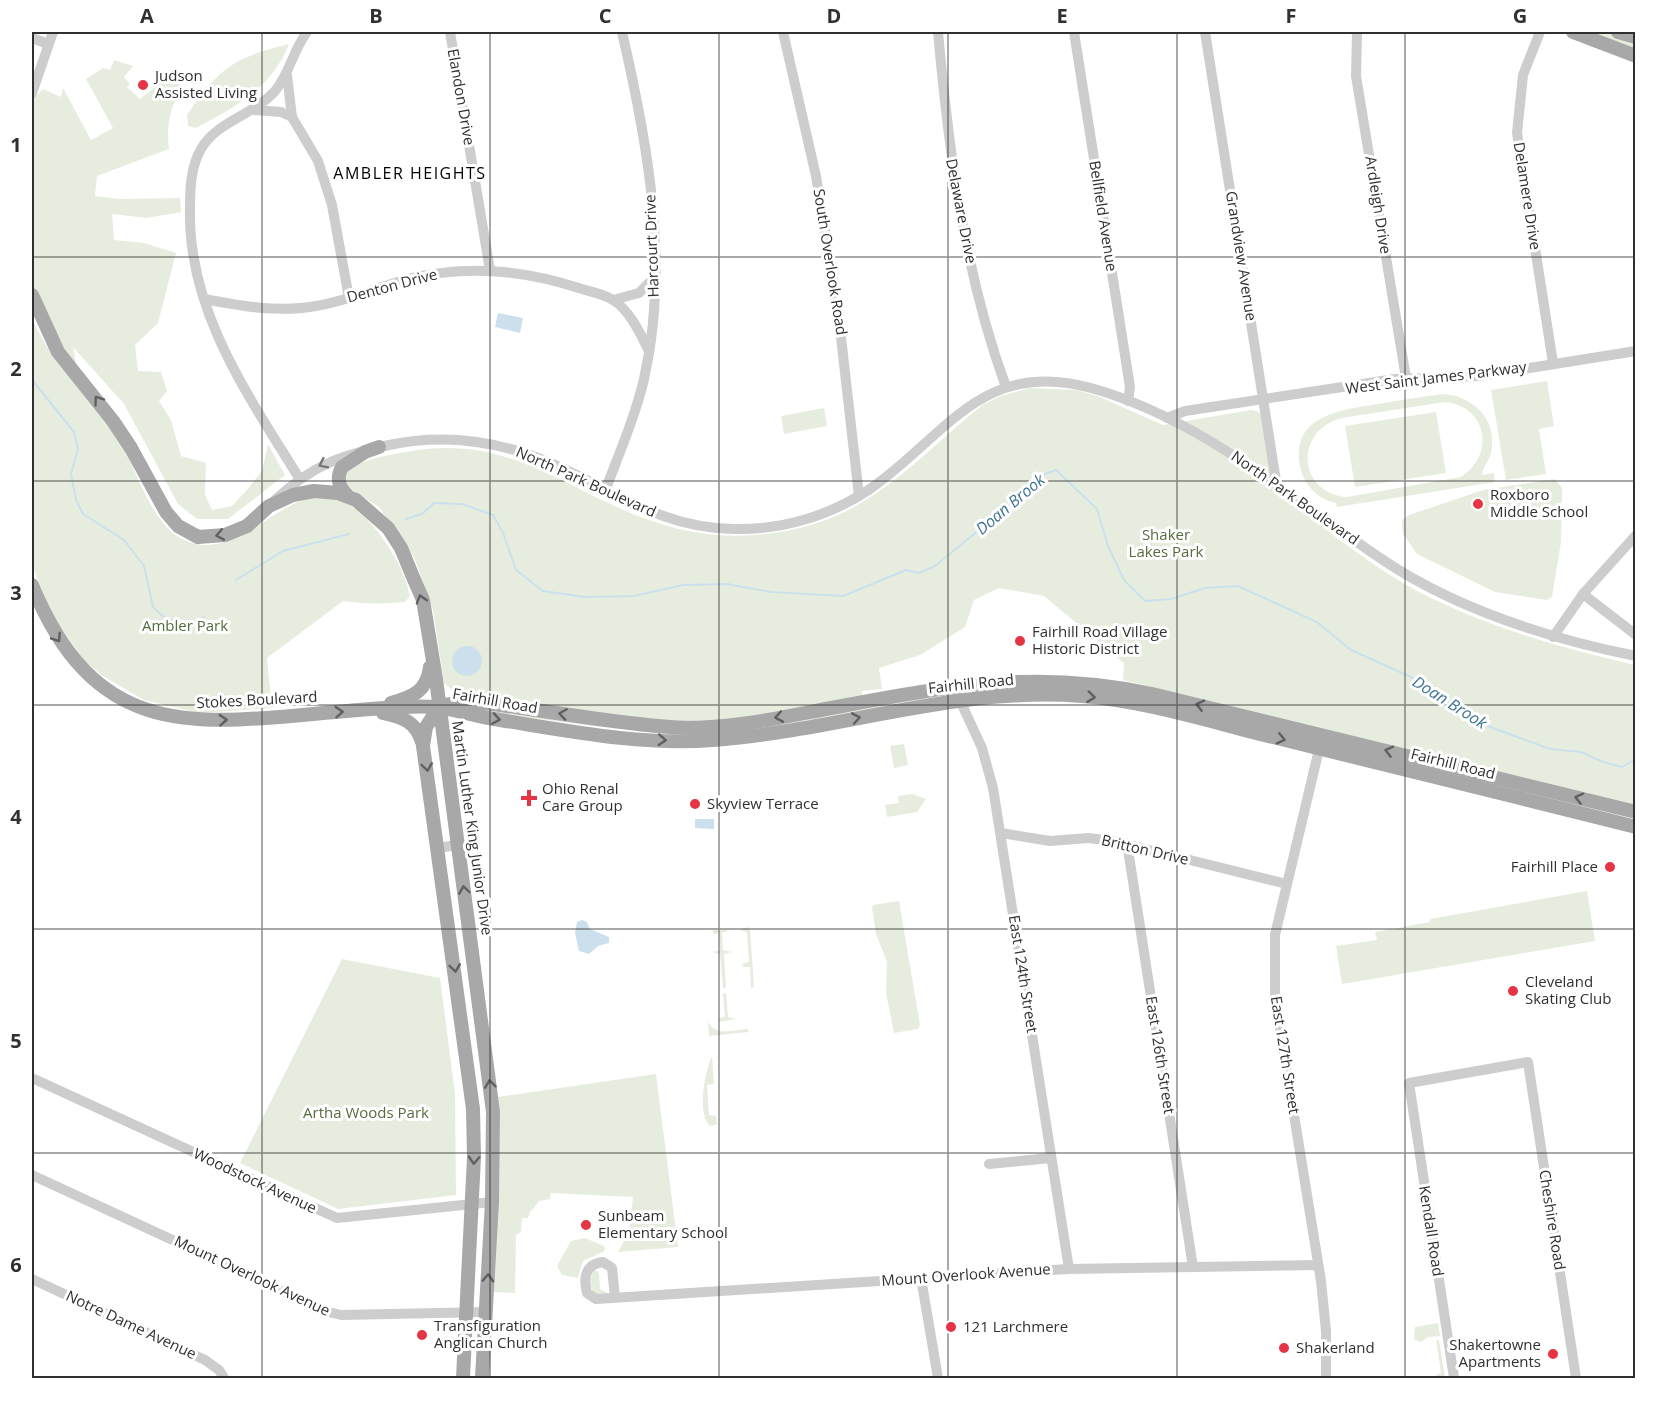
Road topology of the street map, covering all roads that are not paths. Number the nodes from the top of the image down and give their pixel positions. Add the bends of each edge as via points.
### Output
1 (53, 32) edge
2 (308, 32) edge
3 (450, 32) edge
4 (622, 32) edge
5 (783, 32) edge
6 (938, 32) edge
7 (1074, 32) edge
8 (1205, 32) edge
9 (1357, 32) edge
10 (1540, 32) edge
11 (1573, 32) edge
12 (1618, 32) edge
13 (32, 38) edge
14 (1635, 38) edge
15 (48, 45) junction
16 (1635, 56) edge
17 (287, 75) junction
18 (32, 93) edge
19 (255, 110) junction
20 (292, 117) junction
21 (490, 270) junction
22 (656, 276) junction
23 (32, 295) edge
24 (204, 298) junction
25 (349, 298) junction
26 (613, 300) junction
27 (649, 351) junction
28 (1635, 351) edge
29 (1553, 363) junction
30 (1406, 378) junction
31 (1006, 387) junction
32 (1128, 401) junction
33 (1264, 401) junction
34 (1167, 418) junction
35 (379, 447) junction
36 (300, 478) junction
37 (1276, 481) junction
38 (605, 491) junction
39 (347, 495) junction
40 (859, 496) junction
41 (269, 506) junction
42 (1635, 535) edge
43 (32, 585) edge
44 (1583, 594) junction
45 (1635, 635) edge
46 (1553, 637) junction
47 (432, 656) junction
48 (1635, 656) edge
49 (954, 685) junction
50 (1052, 688) junction
51 (959, 699) junction
52 (439, 707) junction
53 (367, 710) junction
54 (606, 720) junction
55 (745, 730) junction
56 (635, 731) junction
57 (604, 734) junction
58 (1321, 741) junction
59 (423, 746) junction
60 (1520, 783) junction
61 (1517, 797) junction
62 (1635, 812) edge
63 (1635, 827) edge
64 (1001, 833) junction
65 (1127, 843) junction
66 (458, 845) junction
67 (438, 848) junction
68 (1287, 884) junction
69 (484, 1036) junction
70 (464, 1039) junction
71 (1528, 1062) joint
72 (32, 1078) edge
73 (1051, 1158) junction
74 (989, 1164) dead end
75 (32, 1174) edge
76 (492, 1202) junction
77 (472, 1204) junction
78 (1317, 1265) junction
79 (1192, 1267) junction
80 (1068, 1269) junction
81 (921, 1278) junction
82 (32, 1279) edge
83 (615, 1298) dead end
84 (486, 1312) junction
85 (466, 1313) junction
86 (224, 1378) edge
87 (463, 1378) edge
88 (482, 1378) edge
89 (938, 1378) edge
90 (1326, 1378) edge
91 (1454, 1378) edge
92 (1576, 1378) edge

1 - 15 street
2 - 17 street via 297,45
3 - 21 street, Elandon Drive
4 - 22 street, Harcourt Drive via 650,185
5 - 40 street, South Overlook Road via 816,176 837,302
6 - 31 street, Delaware Drive via 951,165 962,227
7 - 32 street, Bellfield Avenue via 1131,387
8 - 33 street, Grandview Avenue
9 - 30 street, Ardleigh Drive via 1356,76
10 - 29 street, Delamere Drive via 1523,75 1517,133
11 - 16 main road
12 - 14 main road
13 - 15 street
15 - 18 street
17 - 19 street
17 - 20 street
19 - 20 street
19 - 24 street via 212,135 195,160 190,233 194,266
20 - 25 street via 318,161 332,205
21 - 25 street, Denton Drive via 406,279
21 - 26 street, Denton Drive via 533,275
22 - 26 street via 639,292
22 - 27 street, Harcourt Drive
41 -> 23 main road via 247,526 225,535 198,537 178,525 166,512 113,421 58,352
24 - 25 street, Denton Drive via 250,307 296,309
24 - 36 street via 235,374
26 - 27 street via 633,323
27 - 38 street, Harcourt Drive via 636,407
28 - 29 street, West Saint James Parkway
29 - 30 street, West Saint James Parkway via 1460,378
30 - 33 street, West Saint James Parkway
31 - 32 street, North Park Boulevard via 1034,381 1063,382
31 - 40 street, North Park Boulevard via 959,413
32 - 34 street, North Park Boulevard
33 - 34 street, West Saint James Parkway via 1185,411
33 - 37 street, Grandview Avenue
34 - 37 street, North Park Boulevard
35 -> 36 street, North Park Boulevard via 339,457
35 - 38 street, North Park Boulevard via 429,439 492,444 533,455
35 - 39 main road via 342,467 339,483
36 - 41 street, North Park Boulevard
37 - 46 street, North Park Boulevard via 1408,575 1495,617
38 - 40 street, North Park Boulevard via 677,521 737,529 800,521
39 - 41 main road via 314,491
47 -> 39 main road via 423,600 401,548 380,519
42 - 44 street
43 -> 53 main road, Stokes Boulevard via 49,626 73,661 108,690 141,708 179,719 212,721
44 - 45 street
44 - 46 street
46 - 48 street, North Park Boulevard
47 - 52 main road
47 - 53 main road via 426,685 419,693
49 - 50 main road, Fairhill Road
49 - 51 street, East 124th Street
49 -> 55 main road, Fairhill Road
50 - 51 main road, Fairhill Road
50 - 58 main road, Fairhill Road
55 -> 51 main road, Fairhill Road
51 - 64 street, East 124th Street via 986,762
52 - 53 main road, Stokes Boulevard
54 -> 52 main road, Fairhill Road via 476,702
52 -> 57 main road, Fairhill Road via 492,719
52 - 59 main road, Martin Luther King Junior Drive via 426,727
52 - 66 main road, Martin Luther King Junior Drive
53 - 59 main road via 399,716 412,723
54 - 56 main road, Fairhill Road
54 - 57 main road
55 - 56 main road, Fairhill Road via 708,741
56 - 57 main road, Fairhill Road
60 -> 58 main road, Fairhill Road
58 - 61 main road, Fairhill Road
58 - 68 street, East 127th Street
59 -> 67 main road, Martin Luther King Junior Drive
60 - 61 main road
62 -> 60 main road, Fairhill Road
61 - 63 main road, Fairhill Road
64 - 65 street, Britton Drive via 1050,841 1088,838
64 - 73 street, East 124th Street
65 - 68 street, Britton Drive
65 - 79 street, East 126th Street
66 - 67 street
69 -> 66 main road, Martin Luther King Junior Drive
67 -> 70 main road, Martin Luther King Junior Drive
68 - 78 street, East 127th Street via 1275,935 1275,998
69 - 70 street
76 -> 69 main road, Martin Luther King Junior Drive via 494,1130
70 -> 77 main road, Martin Luther King Junior Drive via 474,1121
71 - 91 street, Kendall Road via 1409,1083
71 - 92 street, Cheshire Road
72 - 77 street, Woodstock Avenue via 337,1218
73 - 74 street
73 - 80 street, East 124th Street
75 - 85 street, Mount Overlook Avenue via 328,1312
76 - 77 street, Woodstock Avenue
84 -> 76 main road, Martin Luther King Junior Drive
77 - 85 main road, Martin Luther King Junior Drive
78 - 79 street, Mount Overlook Avenue
78 - 90 street, East 127th Street via 1326,1331
79 - 80 street, Mount Overlook Avenue
80 - 81 street, Mount Overlook Avenue
81 - 83 street, Mount Overlook Avenue
81 - 89 street
82 - 86 street, Notre Dame Avenue via 205,1360
84 - 85 street, Mount Overlook Avenue
84 - 88 main road, Martin Luther King Junior Drive
85 - 87 main road, Martin Luther King Junior Drive

